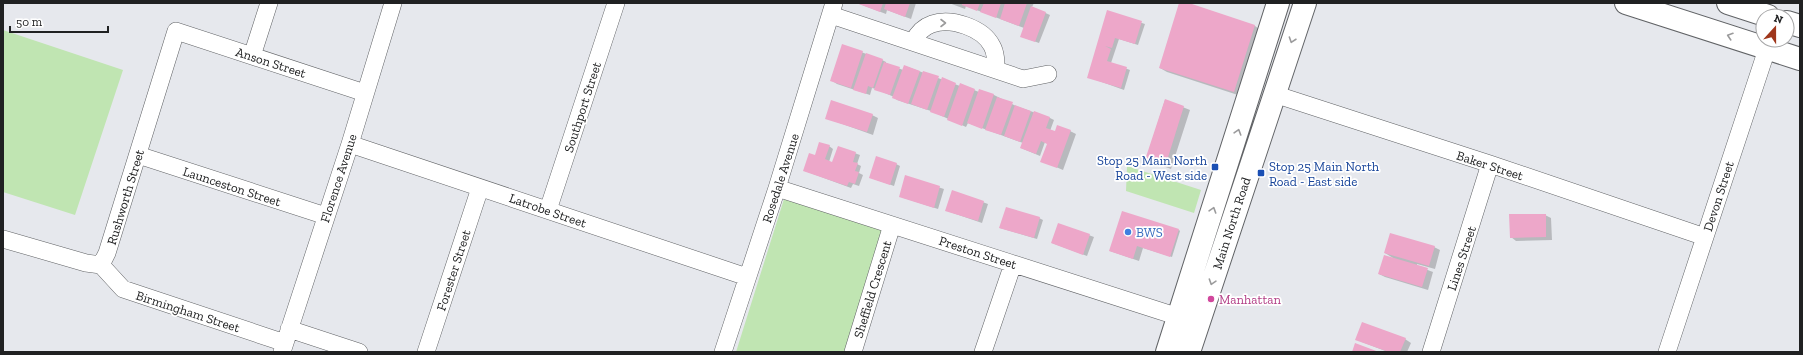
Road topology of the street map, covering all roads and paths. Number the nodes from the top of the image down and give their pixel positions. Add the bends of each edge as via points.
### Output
1 (269, 3) edge
2 (393, 3) edge
3 (616, 3) edge
4 (1278, 3) edge
5 (1305, 3) edge
6 (1728, 3) edge
7 (1634, 4) edge
8 (833, 9) edge
9 (1675, 11) edge
10 (1755, 12) edge
11 (176, 31) joint
12 (1755, 39) edge
13 (913, 42) junction
14 (1767, 48) edge
15 (1777, 48) edge
16 (252, 56) junction
17 (1800, 58) edge
18 (996, 70) junction
19 (1048, 74) dead end
20 (365, 93) junction
21 (1274, 94) junction
22 (350, 144) junction
23 (138, 155) junction
24 (1490, 164) junction
25 (480, 188) junction
26 (777, 188) junction
27 (548, 210) junction
28 (326, 216) junction
29 (892, 225) junction
30 (1705, 237) junction
31 (3, 239) edge
32 (101, 264) junction
33 (1013, 264) junction
34 (747, 277) junction
35 (1189, 320) junction
36 (285, 341) edge
37 (358, 352) edge
38 (426, 352) edge
39 (723, 352) edge
40 (853, 352) edge
41 (983, 352) edge
42 (1167, 352) edge
43 (1189, 352) edge
44 (1431, 352) edge
45 (1667, 352) edge

1 - 16 street
2 - 20 street, Florence Avenue
3 - 27 street, Southport Street
35 -> 4 highway, Main North Road
5 -> 21 highway, Main North Road
6 - 10 highway
7 - 9 highway
8 - 13 street
8 - 26 street, Rosedale Avenue
12 -> 9 highway
11 - 16 street, Anson Street
11 - 23 street, Rushworth Street
13 - 18 street
13 -> 18 street via 920,31 932,24 941,22 960,25 988,39 995,52
14 - 30 street, Devon Street
15 - 17 highway
16 - 20 street, Anson Street
18 - 19 street via 1023,79
20 - 22 street, Florence Avenue
21 - 24 street, Baker Street
21 -> 35 highway, Main North Road
22 - 25 street, Latrobe Street
22 - 28 street, Florence Avenue
23 - 28 street, Launceston Street
23 - 32 street, Rushworth Street via 107,253
24 - 30 street, Baker Street
24 - 44 street, Lines Street
25 - 27 street, Latrobe Street
25 - 38 street, Forester Street
26 - 29 street, Preston Street
26 - 34 street, Rosedale Avenue
27 - 34 street, Latrobe Street
28 - 36 street, Florence Avenue
29 - 33 street, Preston Street
29 - 40 street, Sheffield Crescent
30 - 45 street, Devon Street
31 - 32 street via 86,263
32 - 36 street, Birmingham Street via 123,290
33 - 35 street, Preston Street
33 - 41 street
34 - 39 street, Rosedale Avenue
35 - 42 highway, Main North Road
35 - 43 highway, Main North Road
36 - 37 street, Birmingham Street

